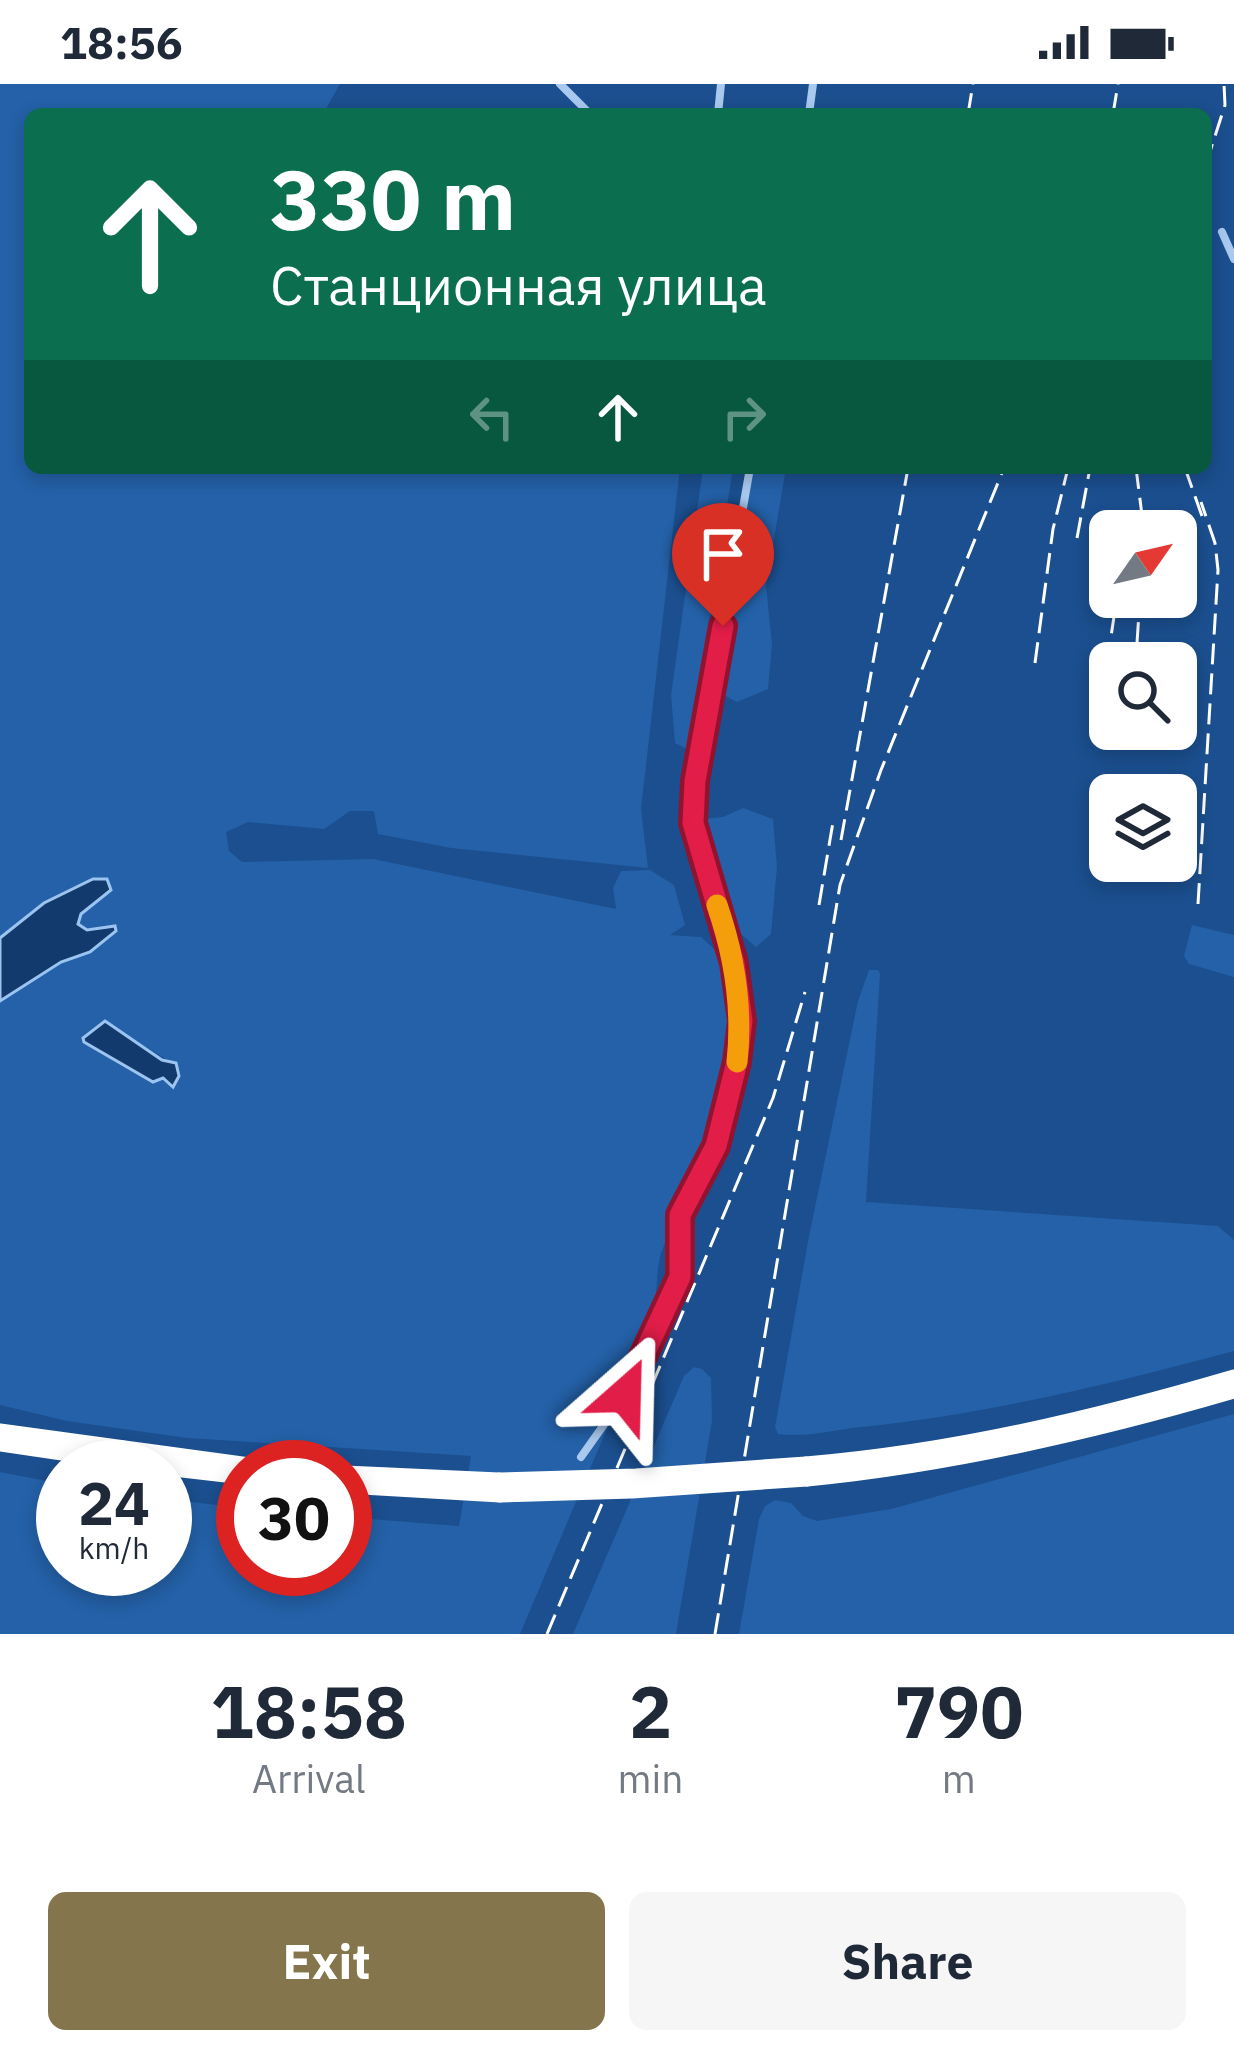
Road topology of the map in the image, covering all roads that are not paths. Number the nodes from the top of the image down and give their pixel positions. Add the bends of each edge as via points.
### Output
1 (560, 84) edge
2 (584, 108) edge
3 (1222, 232) dead end
4 (1234, 259) edge
5 (749, 474) edge
6 (1234, 1376) edge
7 (1234, 1391) edge
8 (0, 1431) edge
9 (0, 1444) edge
10 (36, 1449) edge
11 (580, 1457) dead end
12 (216, 1460) edge
13 (806, 1472) junction
14 (372, 1475) edge
15 (372, 1486) edge
16 (499, 1487) junction

1 - 2 street
3 - 4 street
5 - 11 street via 693,823 734,963 742,1021 733,1082 716,1146 680,1215 680,1277 625,1395
6 - 13 highway via 1053,1426
7 - 13 highway via 1056,1439 895,1468
8 - 12 highway
9 - 10 highway
13 - 16 highway, bridge
14 - 16 highway
15 - 16 highway

